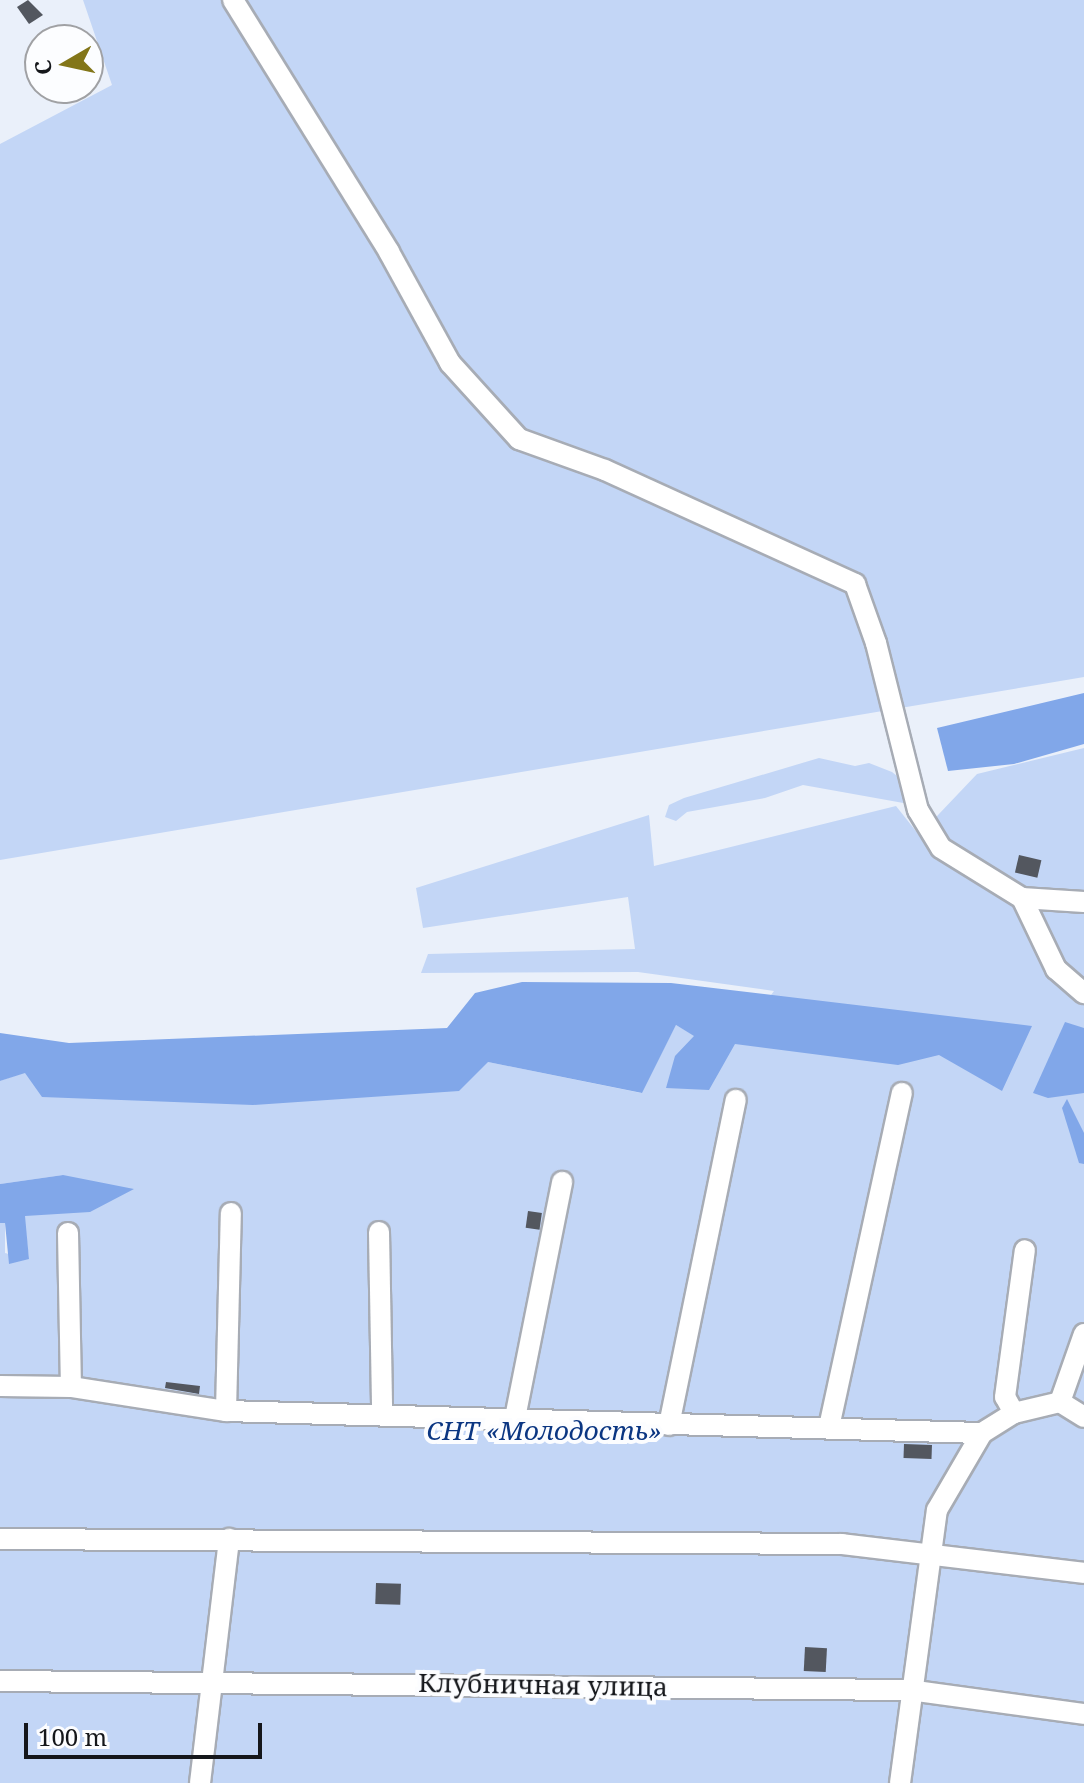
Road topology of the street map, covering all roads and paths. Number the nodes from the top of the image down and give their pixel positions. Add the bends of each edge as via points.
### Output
1 (233, 0) edge
2 (1022, 898) junction
3 (1084, 902) edge
4 (1084, 993) edge
5 (902, 1093) dead end
6 (736, 1100) dead end
7 (562, 1182) dead end
8 (231, 1213) dead end
9 (379, 1232) dead end
10 (68, 1233) dead end
11 (1025, 1250) dead end
12 (1084, 1334) edge
13 (0, 1386) edge
14 (71, 1387) junction
15 (1060, 1402) junction
16 (226, 1411) junction
17 (382, 1412) junction
18 (1014, 1413) junction
19 (1084, 1417) edge
20 (514, 1423) junction
21 (669, 1425) junction
22 (829, 1427) junction
23 (982, 1433) junction
24 (0, 1539) edge
25 (229, 1539) junction
26 (931, 1551) junction
27 (1084, 1573) edge
28 (211, 1680) junction
29 (0, 1681) edge
30 (909, 1690) junction
31 (1084, 1714) edge
32 (200, 1783) edge
33 (900, 1783) edge

1 - 2 street via 389,252 450,363 519,439 605,470 855,584 876,643 918,810 941,848
2 - 3 street
2 - 4 street via 1056,969
5 - 22 street
6 - 21 street
7 - 20 street
8 - 16 street
9 - 17 street
10 - 14 street
11 - 18 street via 1005,1397
12 - 15 street
13 - 14 street
14 - 16 street
15 - 18 street
15 - 19 street
16 - 17 street
17 - 20 street
18 - 23 street
20 - 21 street
21 - 22 street
22 - 23 street
23 - 26 street via 937,1510
24 - 25 street
25 - 26 street via 842,1544
25 - 28 street
26 - 27 street
26 - 30 street
28 - 29 street, Клубничная улица
28 - 30 street, Клубничная улица
28 - 32 street
30 - 31 street, Клубничная улица
30 - 33 street

